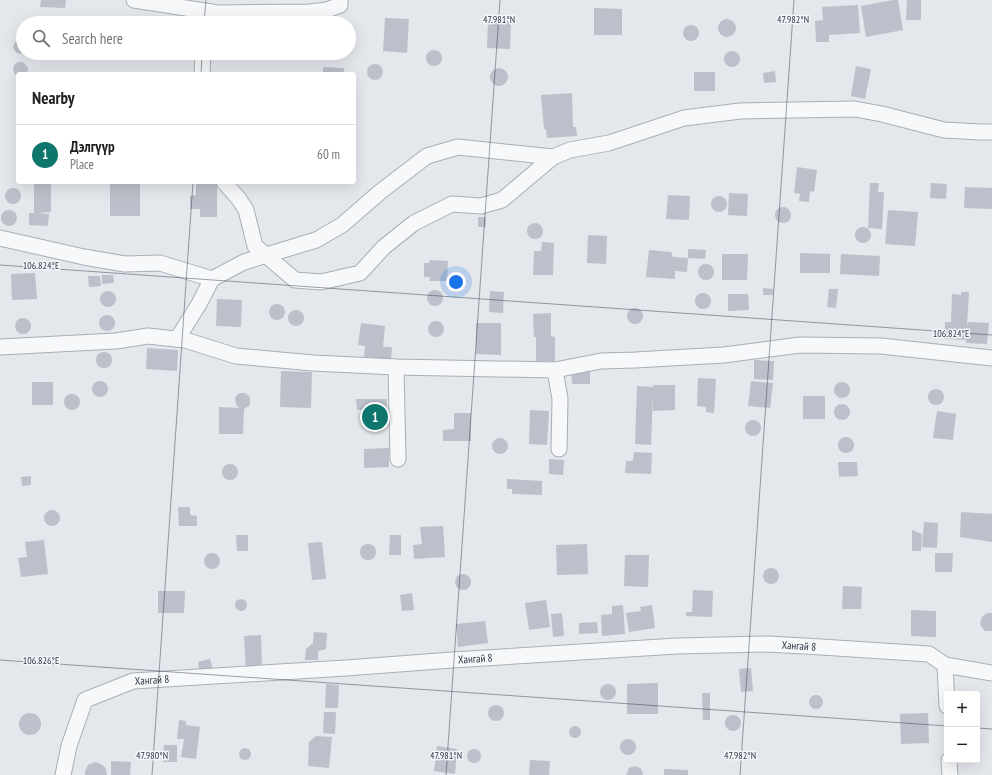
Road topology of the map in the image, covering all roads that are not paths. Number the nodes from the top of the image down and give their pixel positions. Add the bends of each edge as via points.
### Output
1 (134, 0) edge
2 (340, 0) edge
3 (200, 16) edge
4 (208, 16) edge
5 (203, 60) edge
6 (202, 72) edge
7 (992, 132) edge
8 (553, 157) junction
9 (226, 184) edge
10 (0, 238) edge
11 (267, 256) junction
12 (212, 279) junction
13 (178, 339) junction
14 (0, 346) edge
15 (992, 358) edge
16 (396, 367) junction
17 (555, 370) junction
18 (559, 449) dead end
19 (398, 459) dead end
20 (946, 665) junction
21 (992, 673) edge
22 (947, 691) edge
23 (949, 763) edge
24 (63, 775) edge
25 (950, 775) edge

1 - 3 street
2 - 4 street via 340,5 328,10 218,13
5 - 6 street
7 - 8 street via 944,130 855,109 740,111 684,118
8 - 11 street via 458,147 427,156 342,225 316,240
8 - 11 street via 502,200 481,206 452,204 414,223 384,247 360,273 321,282 295,280
9 - 11 street via 246,210 255,246
10 - 12 street via 125,264 160,263
11 - 12 street via 244,262
12 - 13 street
13 - 14 street via 148,336 116,341
13 - 16 street via 236,356
15 - 17 street via 881,346 800,345 724,355 601,361
16 - 17 street
16 - 19 street
17 - 18 street via 560,399
20 - 21 street
20 - 22 street
20 - 24 street, Хангай 8 via 928,654 768,644 677,646 133,681 85,700 69,746
23 - 25 street

